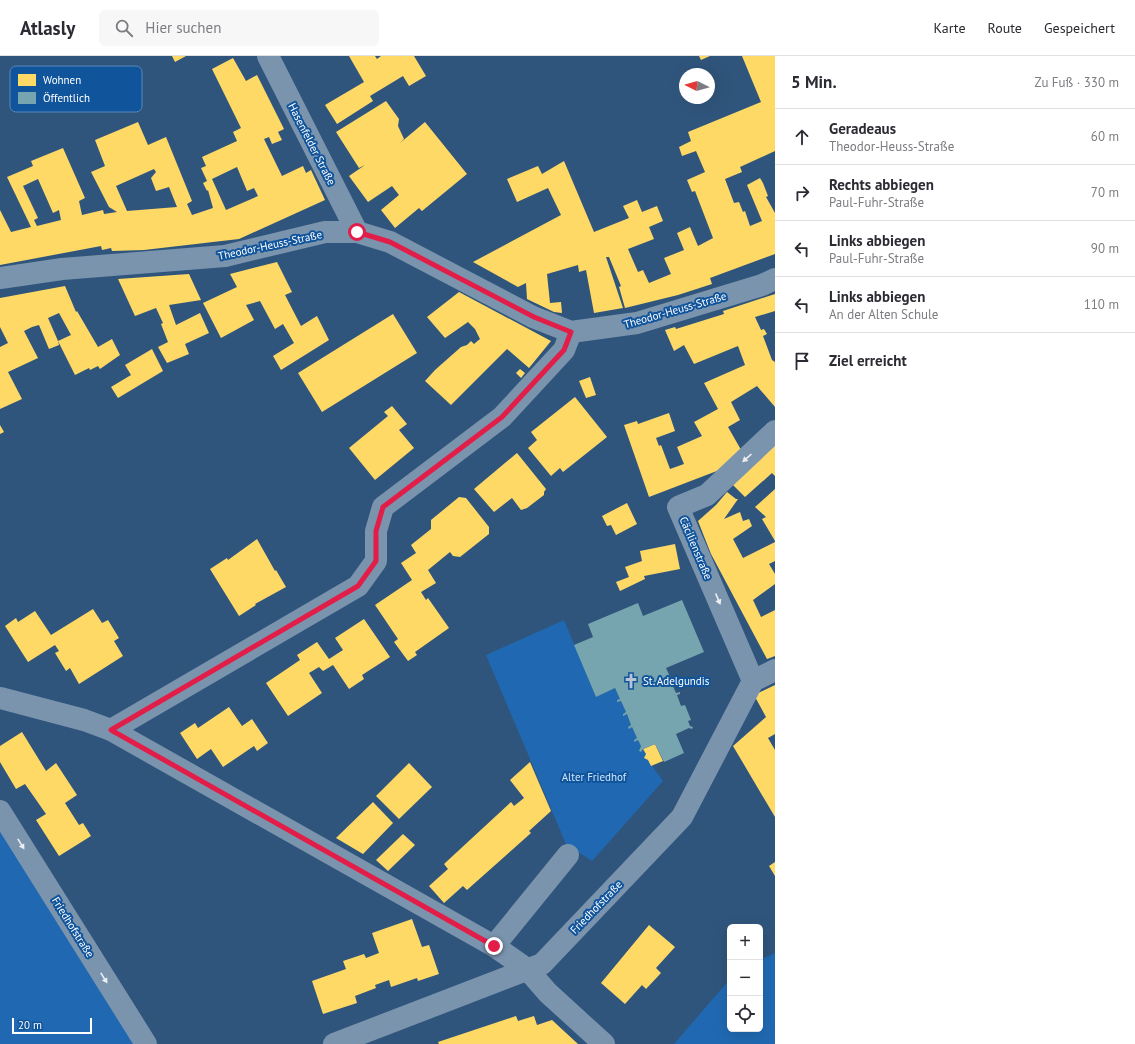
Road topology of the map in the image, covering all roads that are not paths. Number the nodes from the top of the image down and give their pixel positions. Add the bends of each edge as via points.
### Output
1 (268, 56) edge
2 (357, 232) junction
3 (0, 278) edge
4 (775, 279) edge
5 (571, 332) junction
6 (775, 431) edge
7 (775, 670) edge
8 (753, 681) junction
9 (0, 698) edge
10 (111, 730) junction
11 (0, 811) edge
12 (568, 855) dead end
13 (494, 946) junction
14 (527, 969) junction
15 (146, 1044) edge
16 (334, 1044) edge
17 (604, 1044) edge

1 - 2 street, Hasenfelder Straße
2 - 3 street, Theodor-Heuss-Straße via 325,232 225,256 62,269
2 - 5 street, Theodor-Heuss-Straße via 390,242 534,317
4 - 5 street, Theodor-Heuss-Straße via 637,324
5 - 10 street via 564,350 502,417 383,507 376,531 376,561 358,586
6 -> 8 street, Cäcilienstraße via 707,494 678,508
7 - 8 street
8 - 14 street, Friedhofstraße via 682,817 542,964
9 - 10 street via 84,720
10 - 13 street
11 -> 15 street, Friedhofstraße
12 - 13 street
13 - 14 street
14 - 16 street, Friedhofstraße
14 - 17 street via 548,993

